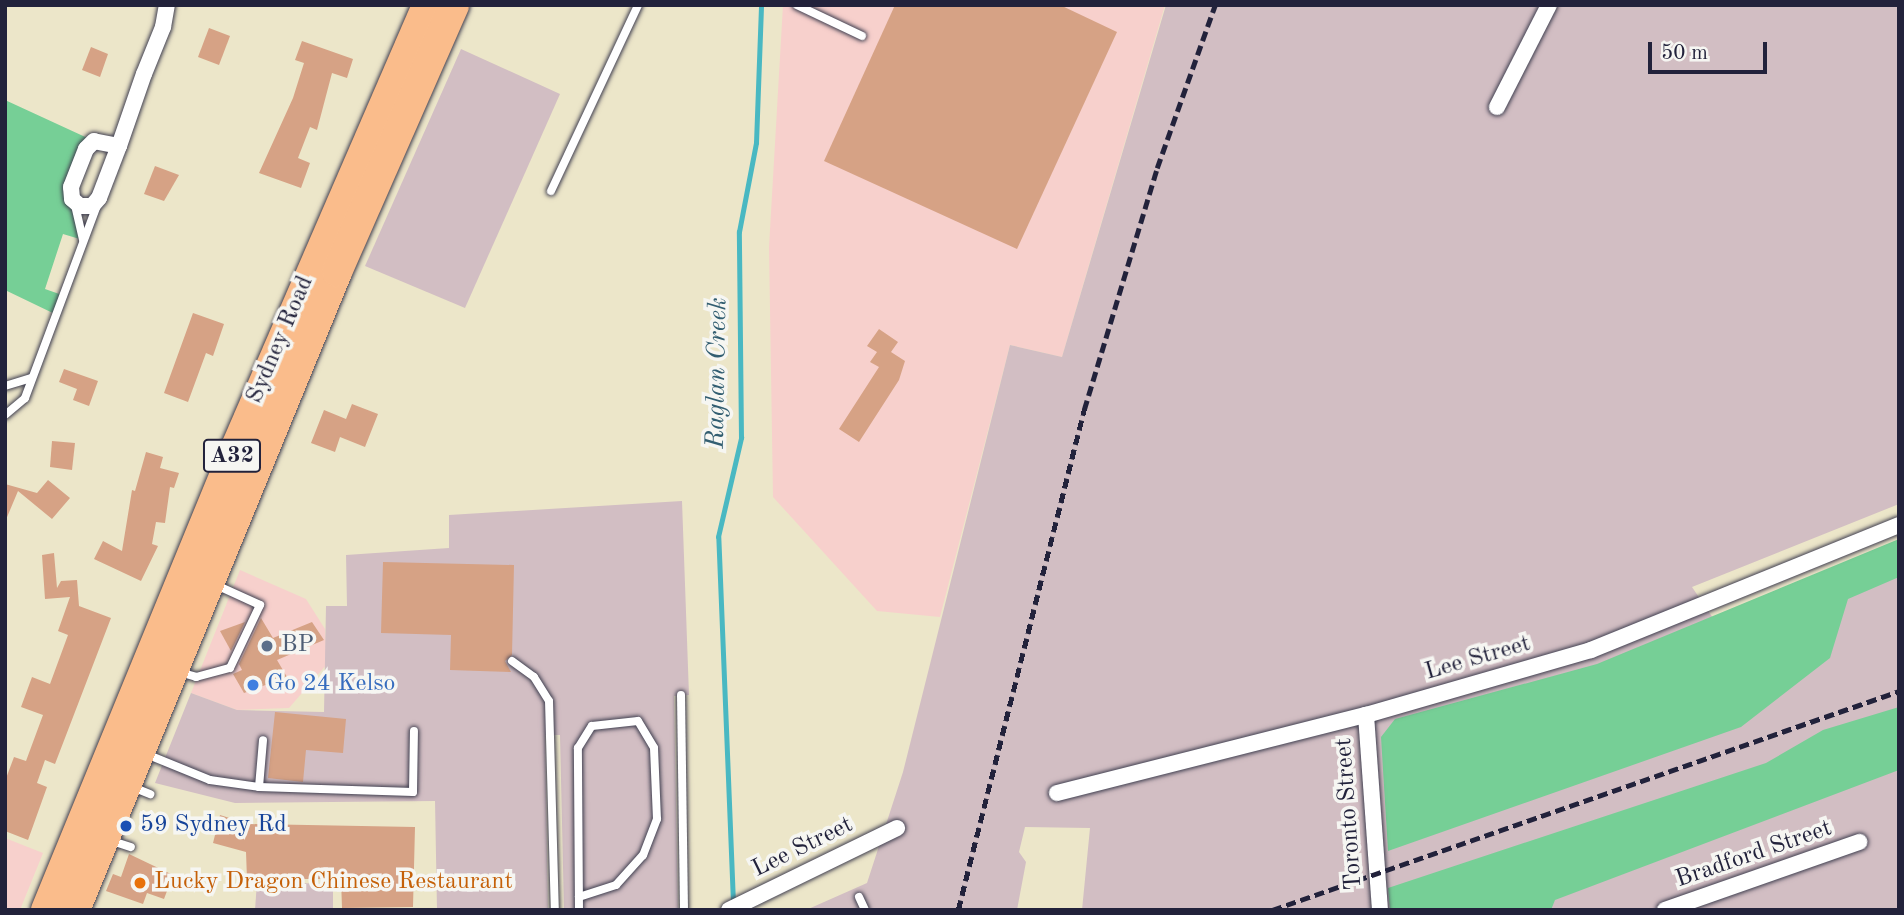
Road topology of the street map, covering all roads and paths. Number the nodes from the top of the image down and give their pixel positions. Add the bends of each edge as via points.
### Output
1 (167, 5) edge
2 (427, 5) edge
3 (454, 5) edge
4 (638, 5) edge
5 (797, 5) edge
6 (1549, 5) edge
7 (862, 36) dead end
8 (1497, 107) dead end
9 (119, 146) junction
10 (551, 191) dead end
11 (99, 198) junction
12 (72, 199) junction
13 (83, 240) junction
14 (31, 378) junction
15 (5, 386) edge
16 (5, 415) edge
17 (1899, 525) edge
18 (211, 583) junction
19 (512, 661) dead end
20 (174, 671) junction
21 (681, 695) dead end
22 (1366, 715) junction
23 (414, 731) dead end
24 (263, 740) dead end
25 (140, 752) junction
26 (259, 787) junction
27 (1056, 793) dead end
28 (897, 828) dead end
29 (103, 839) junction
30 (1859, 842) dead end
31 (131, 847) dead end
32 (579, 897) junction
33 (859, 897) dead end
34 (46, 910) edge
35 (75, 910) edge
36 (555, 910) edge
37 (579, 910) edge
38 (684, 910) edge
39 (729, 910) edge
40 (864, 910) edge
41 (1380, 910) edge
42 (1665, 910) edge

1 - 9 street
2 - 34 highway, Sydney Road / A32 via 247,422
3 - 18 highway, Sydney Road / A32 via 337,272
4 - 10 lane
5 - 7 lane
6 - 8 street
9 - 11 street
9 - 12 street via 94,141 86,149 71,187
11 - 12 street via 92,206 80,206
11 - 13 lane
12 - 13 lane
13 - 14 lane via 59,316
14 - 15 lane
14 - 16 lane via 25,398
17 - 22 street, Lee Street via 1591,650
18 - 20 highway, Sydney Road / A32
18 - 20 lane via 260,605 230,668 196,677
19 - 36 lane via 534,677 549,701
20 - 25 highway, Sydney Road / A32
21 - 38 lane
22 - 27 street, Lee Street
22 - 41 street, Toronto Street
23 - 26 lane via 413,792
24 - 26 lane
25 - 26 lane via 209,780
25 - 29 highway, Sydney Road / A32 via 138,789
28 - 39 street, Lee Street
29 - 31 lane
29 - 35 highway, Sydney Road / A32
30 - 42 street, Bradford Street
32 - 32 lane via 578,748 592,726 638,721 654,748 657,819 643,855 616,885
32 - 37 lane
33 - 40 lane

